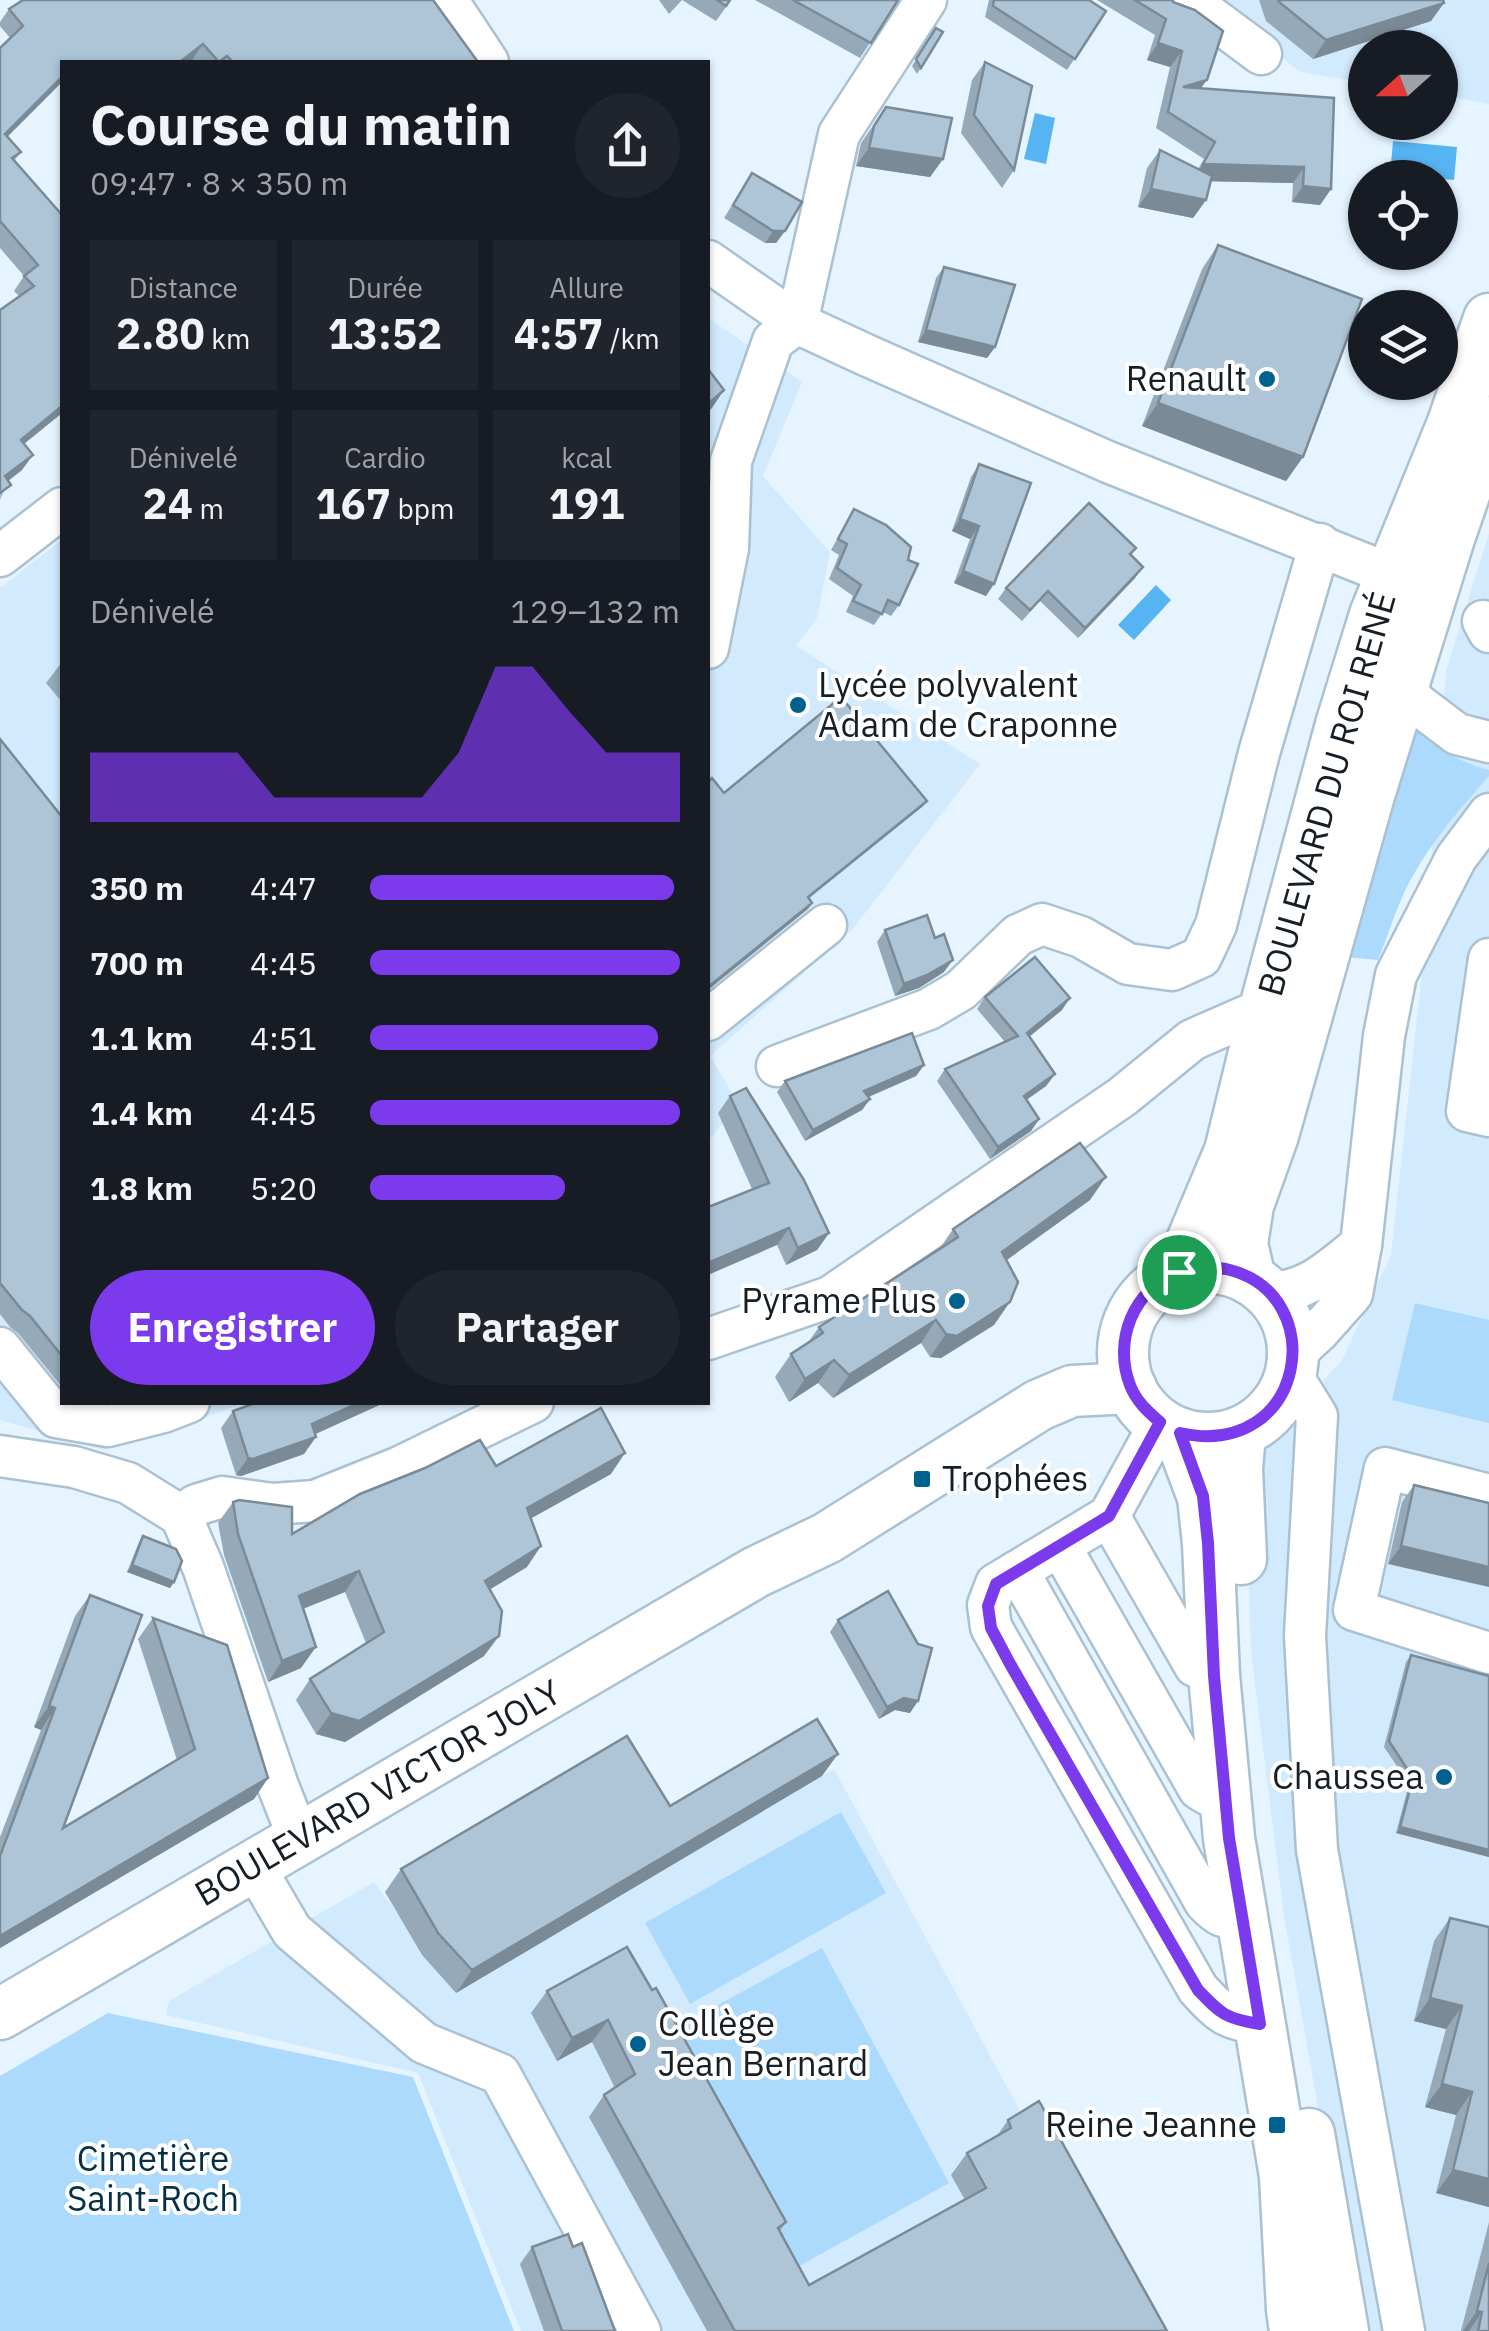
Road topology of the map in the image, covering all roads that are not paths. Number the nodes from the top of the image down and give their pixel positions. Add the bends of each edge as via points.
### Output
1 (447, 0) edge
2 (926, 0) edge
3 (1188, 0) edge
4 (1261, 54) dead end
5 (487, 60) edge
6 (710, 262) edge
7 (1489, 319) edge
8 (798, 323) junction
9 (1489, 422) edge
10 (60, 510) edge
11 (1320, 544) junction
12 (0, 556) edge
13 (1392, 574) junction
14 (710, 638) edge
15 (1403, 684) junction
16 (1489, 742) edge
17 (1489, 815) edge
18 (826, 925) dead end
19 (1489, 959) edge
20 (1265, 1008) junction
21 (710, 1018) edge
22 (777, 1066) dead end
23 (1489, 1116) edge
24 (1362, 1244) junction
25 (1179, 1272) junction
26 (1259, 1285) junction
27 (710, 1338) edge
28 (0, 1348) edge
29 (1292, 1364) junction
30 (1149, 1396) junction
31 (181, 1405) edge
32 (528, 1405) edge
33 (1240, 1432) junction
34 (0, 1456) edge
35 (1489, 1496) edge
36 (181, 1516) junction
37 (1109, 1516) junction
38 (1060, 1546) junction
39 (1018, 1571) junction
40 (1489, 1653) edge
41 (1214, 1676) junction
42 (1226, 1797) junction
43 (299, 1839) junction
44 (254, 1866) junction
45 (1243, 1918) junction
46 (0, 2014) edge
47 (1260, 2024) junction
48 (640, 2331) edge
49 (1295, 2331) edge
50 (1343, 2331) edge
51 (1404, 2331) edge

1 - 5 street
2 - 8 street via 839,134
3 - 4 street
6 - 8 street
7 - 13 main road, BOULEVARD DU ROI RENÉ
8 - 11 street via 1108,462
8 - 14 street via 773,341 730,461 728,548
9 - 15 main road, BOULEVARD DU ROI RENÉ
10 - 12 street
11 - 13 street
11 - 22 street via 1216,925 1200,957 1172,970 1128,964 1042,924 1018,935 962,990 929,1009
13 - 20 main road, BOULEVARD DU ROI RENÉ via 1341,725
15 - 16 street via 1416,704 1457,734
15 - 26 main road, BOULEVARD DU ROI RENÉ via 1248,1204 1242,1244
17 - 24 street via 1456,858 1396,975
18 - 21 street
19 - 23 street via 1467,1111
20 - 25 main road, BOULEVARD DU ROI RENÉ via 1230,1151
20 - 27 street via 1192,1040 1122,1097 830,1297
24 - 26 street via 1312,1283 1285,1293
24 - 29 street via 1352,1294
25 - 26 main road via 1227,1270
25 - 30 main road via 1142,1299 1130,1319
26 - 29 main road via 1282,1310
28 - 31 street via 56,1417 108,1426
29 - 33 main road via 1280,1398
29 - 51 street via 1317,1416 1305,1636 1317,1850
30 - 33 main road via 1200,1437
30 - 37 street
30 - 41 main road via 1203,1496
30 - 43 main road, BOULEVARD VICTOR JOLY via 1066,1366 1025,1378 808,1511 756,1572
32 - 36 street via 315,1501 222,1497
33 - 50 main road via 1250,1768
34 - 36 street via 128,1483
35 - 40 street via 1384,1468 1354,1610
36 - 43 street
37 - 38 street
37 - 41 street via 1195,1666
38 - 39 street
38 - 42 street via 1199,1789
39 - 45 street via 1205,1902 1224,1918
39 - 47 street via 996,1584 988,1606 991,1628 1198,1990 1218,2011
41 - 42 main road
42 - 45 main road
43 - 44 main road, BOULEVARD VICTOR JOLY
44 - 46 main road, BOULEVARD VICTOR JOLY
44 - 48 street via 292,1931 424,2044 500,2074
45 - 47 main road
47 - 49 main road via 1285,2176

